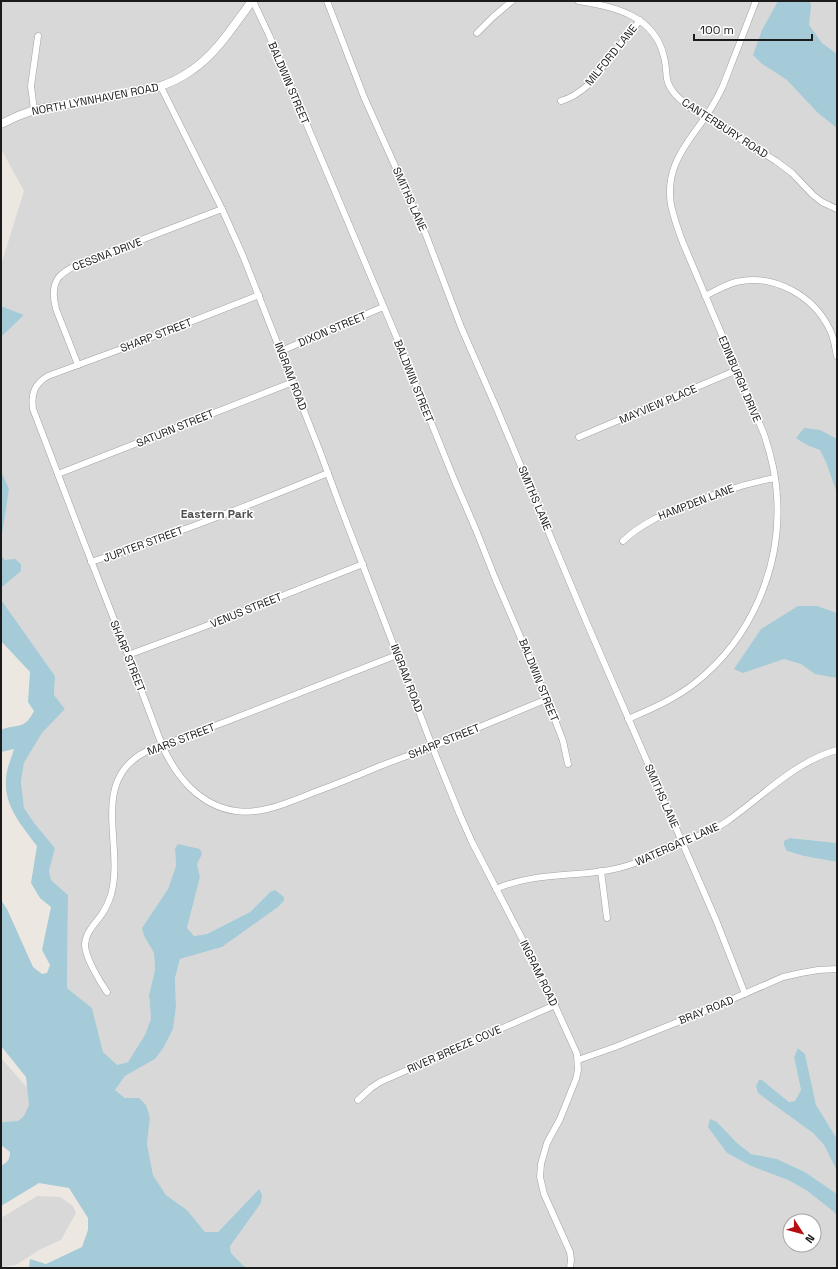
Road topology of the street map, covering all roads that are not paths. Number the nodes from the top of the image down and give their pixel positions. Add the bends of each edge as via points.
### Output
1 (253, 1) edge
2 (327, 1) edge
3 (512, 1) edge
4 (578, 1) edge
5 (756, 1) edge
6 (640, 20) junction
7 (477, 33) dead end
8 (38, 36) dead end
9 (161, 87) junction
10 (561, 101) dead end
11 (34, 110) junction
12 (705, 117) junction
13 (1, 124) edge
14 (222, 209) junction
15 (837, 209) edge
16 (259, 295) junction
17 (705, 296) junction
18 (383, 307) junction
19 (281, 351) junction
20 (837, 356) edge
21 (78, 365) junction
22 (737, 370) junction
23 (293, 382) junction
24 (579, 437) dead end
25 (328, 473) junction
26 (58, 474) junction
27 (775, 478) junction
28 (623, 541) dead end
29 (91, 562) junction
30 (363, 564) junction
31 (128, 654) junction
32 (397, 655) junction
33 (547, 699) junction
34 (628, 719) junction
35 (162, 745) junction
36 (433, 746) junction
37 (837, 750) edge
38 (568, 764) dead end
39 (682, 843) junction
40 (601, 871) junction
41 (496, 889) junction
42 (607, 918) dead end
43 (837, 969) edge
44 (106, 992) dead end
45 (745, 994) junction
46 (555, 1005) junction
47 (578, 1060) junction
48 (358, 1100) dead end
49 (570, 1268) edge

1 - 9 street, NORTH LYNNHAVEN ROAD via 206,58 193,70
1 - 18 street, BALDWIN STREET
2 - 34 street, SMITHS LANE via 364,97 426,235 461,327
3 - 7 street
4 - 6 street, CANTERBURY ROAD via 623,11
5 - 12 street, EDINBURGH DRIVE via 722,88
6 - 10 street, MILFORD LANE via 588,85 572,97
6 - 12 street, CANTERBURY ROAD via 650,30 663,52 672,91 689,107
8 - 11 street via 31,86
9 - 11 street, NORTH LYNNHAVEN ROAD
9 - 14 street, INGRAM ROAD
11 - 13 street, NORTH LYNNHAVEN ROAD
12 - 15 street, CANTERBURY ROAD via 776,161 813,195
12 - 17 street, EDINBURGH DRIVE via 679,155 670,191 676,223
14 - 16 street, INGRAM ROAD
14 - 21 street, CESSNA DRIVE via 67,269 60,275 54,286 53,300
16 - 19 street, INGRAM ROAD
16 - 21 street, SHARP STREET
17 - 20 street via 726,286 748,280 783,286 816,308 834,339
17 - 22 street, EDINBURGH DRIVE
18 - 19 street, DIXON STREET
18 - 33 street, BALDWIN STREET
19 - 23 street, INGRAM ROAD
21 - 26 street, SHARP STREET via 43,379 32,395 33,409
22 - 24 street, MAYVIEW PLACE
22 - 27 street, EDINBURGH DRIVE via 764,434
23 - 25 street, INGRAM ROAD
23 - 26 street, SATURN STREET
25 - 29 street, JUPITER STREET via 179,532
25 - 30 street, INGRAM ROAD
26 - 29 street, SHARP STREET
27 - 28 street, HAMPDEN LANE via 727,489 655,518
27 - 34 street, EDINBURGH DRIVE via 778,516 773,556 763,590 745,627 721,658 694,683 679,694
29 - 31 street, SHARP STREET
30 - 31 street, VENUS STREET
30 - 32 street, INGRAM ROAD
31 - 35 street, SHARP STREET
32 - 35 street, MARS STREET
32 - 36 street, INGRAM ROAD
33 - 36 street, SHARP STREET
33 - 38 street, BALDWIN STREET via 563,741
34 - 39 street, SMITHS LANE
35 - 36 street, SHARP STREET via 177,773 193,790 218,806 243,812 293,800
35 - 44 street, MARS STREET via 140,754 129,764 121,773 114,791 114,883 108,904 89,930 85,944 88,958
36 - 41 street, INGRAM ROAD via 469,835
37 - 39 street, WATERGATE LANE via 814,758 800,767 725,823
39 - 40 street, WATERGATE LANE via 636,863
39 - 45 street, SMITHS LANE
40 - 41 street, WATERGATE LANE via 518,881
40 - 42 street
41 - 46 street, INGRAM ROAD
43 - 45 street, BRAY ROAD via 789,976
45 - 47 street, BRAY ROAD
46 - 47 street, INGRAM ROAD
46 - 48 street, RIVER BREEZE COVE via 380,1082
47 - 49 street, INGRAM ROAD via 576,1079 543,1154 540,1177 544,1194 570,1252

